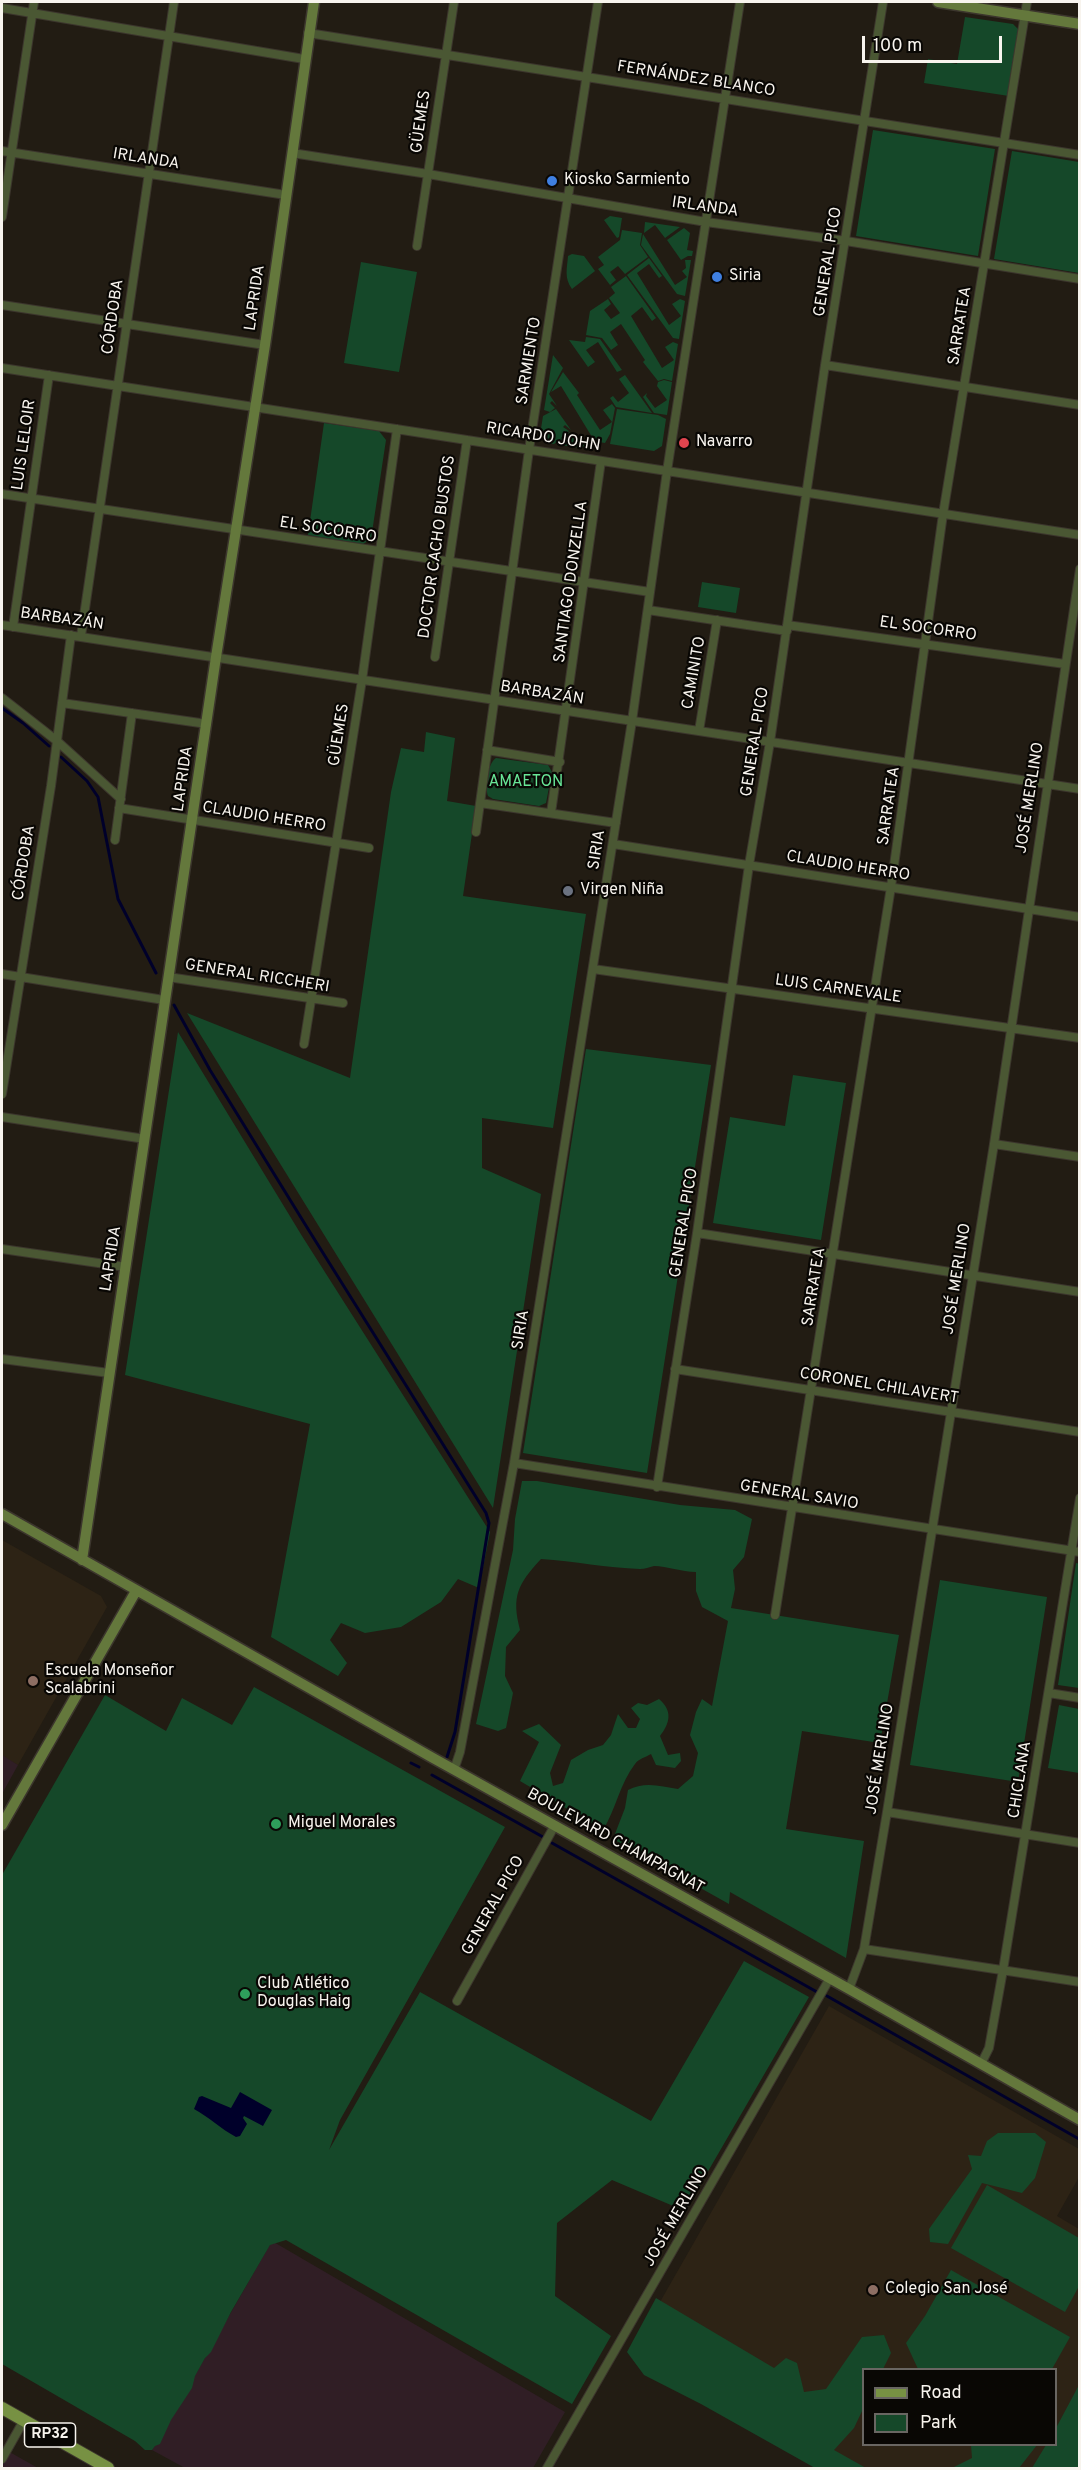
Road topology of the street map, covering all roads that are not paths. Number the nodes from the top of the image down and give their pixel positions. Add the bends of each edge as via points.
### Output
1 (34, 2) edge
2 (174, 2) edge
3 (314, 2) edge
4 (454, 2) edge
5 (598, 2) edge
6 (740, 2) edge
7 (883, 2) edge
8 (938, 2) edge
9 (1027, 2) edge
10 (2, 8) edge
11 (32, 13) junction
12 (1025, 16) junction
13 (1080, 24) edge
14 (308, 33) junction
15 (169, 36) junction
16 (446, 55) junction
17 (304, 59) junction
18 (586, 76) junction
19 (724, 99) junction
20 (865, 121) junction
21 (1006, 142) junction
22 (2, 152) edge
23 (12, 153) junction
24 (292, 153) junction
25 (1080, 155) edge
26 (149, 174) junction
27 (428, 174) junction
28 (286, 195) junction
29 (568, 200) junction
30 (2, 217) edge
31 (706, 222) junction
32 (846, 241) junction
33 (417, 246) dead end
34 (985, 264) junction
35 (1080, 279) edge
36 (2, 305) edge
37 (126, 324) junction
38 (265, 345) junction
39 (825, 365) junction
40 (2, 368) edge
41 (49, 375) junction
42 (118, 386) junction
43 (964, 388) junction
44 (1080, 405) edge
45 (254, 407) junction
46 (397, 429) junction
47 (467, 440) junction
48 (529, 450) junction
49 (601, 461) junction
50 (667, 471) junction
51 (806, 493) junction
52 (2, 494) edge
53 (31, 499) junction
54 (99, 509) junction
55 (943, 514) junction
56 (236, 530) junction
57 (1080, 535) edge
58 (379, 552) junction
59 (448, 562) junction
60 (1080, 569) edge
61 (512, 572) junction
62 (586, 583) junction
63 (650, 592) junction
64 (648, 610) junction
65 (717, 620) junction
66 (2, 625) edge
67 (13, 627) junction
68 (787, 628) junction
69 (70, 635) junction
70 (81, 636) junction
71 (926, 643) junction
72 (216, 657) junction
73 (435, 657) dead end
74 (1065, 664) junction
75 (362, 680) junction
76 (2, 698) edge
77 (494, 700) junction
78 (62, 703) junction
79 (567, 712) junction
80 (132, 713) junction
81 (632, 721) junction
82 (207, 724) junction
83 (699, 731) junction
84 (57, 741) junction
85 (770, 742) junction
86 (487, 750) junction
87 (560, 762) junction
88 (910, 764) junction
89 (1047, 784) junction
90 (1080, 789) edge
91 (121, 799) junction
92 (480, 803) junction
93 (119, 808) junction
94 (551, 813) junction
95 (194, 820) junction
96 (616, 823) junction
97 (476, 832) dead end
98 (115, 840) dead end
99 (337, 843) junction
100 (613, 844) junction
101 (369, 848) dead end
102 (750, 865) junction
103 (891, 887) junction
104 (1028, 909) junction
105 (1080, 916) edge
106 (593, 969) junction
107 (2, 974) edge
108 (20, 977) junction
109 (168, 977) junction
110 (733, 988) junction
111 (311, 998) junction
112 (164, 1000) junction
113 (343, 1003) dead end
114 (872, 1009) junction
115 (1010, 1028) junction
116 (1080, 1038) edge
117 (304, 1044) dead end
118 (2, 1094) edge
119 (2, 1118) edge
120 (145, 1139) junction
121 (994, 1144) junction
122 (1080, 1157) edge
123 (697, 1233) junction
124 (2, 1249) edge
125 (834, 1254) junction
126 (126, 1267) junction
127 (973, 1275) junction
128 (1080, 1292) edge
129 (2, 1359) edge
130 (675, 1369) junction
131 (109, 1374) junction
132 (812, 1391) junction
133 (951, 1412) junction
134 (1080, 1432) edge
135 (514, 1464) junction
136 (657, 1487) junction
137 (1080, 1498) edge
138 (793, 1508) junction
139 (2, 1514) edge
140 (930, 1531) junction
141 (1076, 1552) edge
142 (82, 1560) junction
143 (136, 1591) junction
144 (775, 1615) dead end
145 (1049, 1694) junction
146 (1080, 1698) edge
147 (454, 1770) junction
148 (887, 1812) junction
149 (2, 1825) edge
150 (555, 1825) junction
151 (1026, 1835) junction
152 (1080, 1843) edge
153 (864, 1949) junction
154 (1003, 1970) junction
155 (830, 1978) junction
156 (1080, 1982) edge
157 (849, 1989) junction
158 (457, 2001) dead end
159 (981, 2064) junction
160 (1080, 2120) edge
161 (2, 2408) edge
162 (24, 2420) junction
163 (2, 2459) edge
164 (108, 2469) edge
165 (547, 2469) edge

1 - 11 street
2 - 15 street, CÓRDOBA
3 - 14 street, LAPRIDA
4 - 16 street, GÜEMES
5 - 18 street, SARMIENTO
6 - 19 street, SIRIA
7 - 20 street, GENERAL PICO
8 - 12 street
9 - 12 street, SARRATEA
10 - 11 street
11 - 15 street
11 - 23 street
12 - 13 street
12 - 21 street, SARRATEA
14 - 16 street, FERNÁNDEZ BLANCO
14 - 17 street, LAPRIDA
15 - 17 street
15 - 26 street, CÓRDOBA
16 - 18 street, FERNÁNDEZ BLANCO
16 - 27 street, GÜEMES
17 - 24 street, LAPRIDA
18 - 19 street, FERNÁNDEZ BLANCO
18 - 29 street, SARMIENTO
19 - 20 street, FERNÁNDEZ BLANCO
19 - 31 street, SIRIA
20 - 21 street, FERNÁNDEZ BLANCO
20 - 32 street, GENERAL PICO
21 - 25 street, FERNÁNDEZ BLANCO
21 - 34 street, SARRATEA
22 - 23 street, IRLANDA
23 - 26 street, IRLANDA
23 - 30 street
24 - 27 street, IRLANDA
24 - 28 street, LAPRIDA
26 - 28 street, IRLANDA
26 - 37 street, CÓRDOBA
27 - 29 street, IRLANDA
27 - 33 street, GÜEMES
28 - 38 street, LAPRIDA
29 - 31 street, IRLANDA
29 - 48 street, SARMIENTO
31 - 32 street, IRLANDA
31 - 50 street, SIRIA
32 - 34 street, IRLANDA
32 - 39 street, GENERAL PICO
34 - 35 street, IRLANDA
34 - 43 street, SARRATEA
36 - 37 street
37 - 38 street
37 - 42 street, CÓRDOBA
38 - 45 street, LAPRIDA
39 - 43 street
39 - 51 street, GENERAL PICO
40 - 41 street, RICARDO JOHN
41 - 42 street, RICARDO JOHN
41 - 53 street, LUIS LELOIR
42 - 45 street, RICARDO JOHN
42 - 54 street, CÓRDOBA
43 - 44 street
43 - 55 street, SARRATEA
45 - 46 street, RICARDO JOHN
45 - 56 street, LAPRIDA
46 - 47 street, RICARDO JOHN
46 - 58 street, GÜEMES
47 - 48 street, RICARDO JOHN
47 - 59 street, DOCTOR CACHO BUSTOS
48 - 49 street, RICARDO JOHN
48 - 61 street, SARMIENTO
49 - 50 street, RICARDO JOHN
49 - 62 street, SANTIAGO DONZELLA
50 - 51 street, RICARDO JOHN
50 - 63 street, SIRIA
51 - 55 street, RICARDO JOHN
51 - 68 street, GENERAL PICO
52 - 53 street, EL SOCORRO
53 - 54 street, EL SOCORRO
53 - 67 street, LUIS LELOIR
54 - 56 street, EL SOCORRO
54 - 70 street, CÓRDOBA
55 - 57 street, RICARDO JOHN
55 - 71 street, SARRATEA
56 - 58 street, EL SOCORRO
56 - 72 street, LAPRIDA
58 - 59 street, EL SOCORRO
58 - 75 street, GÜEMES
59 - 61 street, EL SOCORRO
59 - 73 street, DOCTOR CACHO BUSTOS
60 - 74 street, JOSÉ MERLINO
61 - 62 street, EL SOCORRO
61 - 77 street, SARMIENTO
62 - 63 street, EL SOCORRO
62 - 79 street, SANTIAGO DONZELLA
63 - 64 street, SIRIA
64 - 65 street, EL SOCORRO
64 - 81 street, SIRIA
65 - 68 street, EL SOCORRO
65 - 83 street, CAMINITO
66 - 67 street, BARBAZÁN
67 - 69 street, BARBAZÁN
68 - 71 street, EL SOCORRO
68 - 85 street, GENERAL PICO
69 - 70 street, BARBAZÁN
69 - 78 street, CÓRDOBA
70 - 72 street, BARBAZÁN
71 - 74 street, EL SOCORRO
71 - 88 street, SARRATEA
72 - 75 street, BARBAZÁN
72 - 82 street, LAPRIDA
74 - 89 street, JOSÉ MERLINO
75 - 77 street, BARBAZÁN
75 - 99 street, GÜEMES
76 - 84 street
77 - 79 street, BARBAZÁN
77 - 86 street, SARMIENTO
78 - 80 street
78 - 84 street, CÓRDOBA
79 - 81 street, BARBAZÁN
79 - 87 street, SANTIAGO DONZELLA
80 - 82 street
80 - 91 street
81 - 83 street, BARBAZÁN
81 - 96 street, SIRIA
82 - 95 street, LAPRIDA
83 - 85 street, BARBAZÁN
84 - 91 street
84 - 108 street, CÓRDOBA
85 - 88 street, BARBAZÁN
85 - 102 street, GENERAL PICO
86 - 87 street
86 - 92 street, SARMIENTO
87 - 94 street, SANTIAGO DONZELLA
88 - 89 street, BARBAZÁN
88 - 103 street, SARRATEA
89 - 90 street, BARBAZÁN
89 - 104 street, JOSÉ MERLINO
91 - 93 street
92 - 94 street
92 - 97 street, SARMIENTO
93 - 95 street, CLAUDIO HERRO
93 - 98 street
94 - 96 street
95 - 99 street, CLAUDIO HERRO
95 - 109 street, LAPRIDA
96 - 100 street, SIRIA
99 - 101 street, CLAUDIO HERRO
99 - 111 street, GÜEMES
100 - 102 street, CLAUDIO HERRO
100 - 106 street, SIRIA
102 - 103 street, CLAUDIO HERRO
102 - 110 street, GENERAL PICO
103 - 104 street, CLAUDIO HERRO
103 - 114 street, SARRATEA
104 - 105 street, CLAUDIO HERRO
104 - 115 street, JOSÉ MERLINO
106 - 110 street, LUIS CARNEVALE
106 - 135 street, SIRIA
107 - 108 street
108 - 112 street
108 - 118 street, CÓRDOBA
109 - 111 street, GENERAL RICCHERI
109 - 112 street, LAPRIDA
110 - 114 street, LUIS CARNEVALE
110 - 123 street, GENERAL PICO
111 - 113 street, GENERAL RICCHERI
111 - 117 street, GÜEMES
112 - 120 street, LAPRIDA
114 - 115 street, LUIS CARNEVALE
114 - 125 street, SARRATEA
115 - 116 street, LUIS CARNEVALE
115 - 121 street, JOSÉ MERLINO
119 - 120 street
120 - 126 street, LAPRIDA
121 - 122 street
121 - 127 street, JOSÉ MERLINO
123 - 125 street
123 - 130 street, GENERAL PICO
124 - 126 street
125 - 127 street
125 - 132 street, SARRATEA
126 - 131 street, LAPRIDA
127 - 128 street
127 - 133 street, JOSÉ MERLINO
129 - 131 street
130 - 132 street, CORONEL CHILAVERT
130 - 136 street, GENERAL PICO
131 - 142 street, LAPRIDA
132 - 133 street, CORONEL CHILAVERT
132 - 138 street, SARRATEA
133 - 134 street, CORONEL CHILAVERT
133 - 140 street, JOSÉ MERLINO
135 - 136 street, GENERAL SAVIO
135 - 147 street, SIRIA
136 - 138 street, GENERAL SAVIO
137 - 141 street, CHICLANA
138 - 140 street, GENERAL SAVIO
138 - 144 street, SARRATEA
139 - 142 street, BOULEVARD CHAMPAGNAT
140 - 141 street, GENERAL SAVIO
140 - 148 street, JOSÉ MERLINO
141 - 145 street, CHICLANA
142 - 143 street, BOULEVARD CHAMPAGNAT
143 - 147 street, BOULEVARD CHAMPAGNAT
143 - 149 street
145 - 146 street
145 - 151 street, CHICLANA
147 - 150 street, BOULEVARD CHAMPAGNAT
148 - 151 street
148 - 153 street, JOSÉ MERLINO
150 - 155 street, BOULEVARD CHAMPAGNAT
150 - 158 street, GENERAL PICO
151 - 152 street
151 - 154 street, CHICLANA
153 - 154 street
153 - 157 street, JOSÉ MERLINO
154 - 156 street
154 - 159 street, CHICLANA via 989,2048
155 - 157 street, BOULEVARD CHAMPAGNAT
155 - 165 street, JOSÉ MERLINO
157 - 159 street, BOULEVARD CHAMPAGNAT
159 - 160 street, BOULEVARD CHAMPAGNAT
161 - 162 main road, RP32
162 - 163 street
162 - 164 main road, RP32

